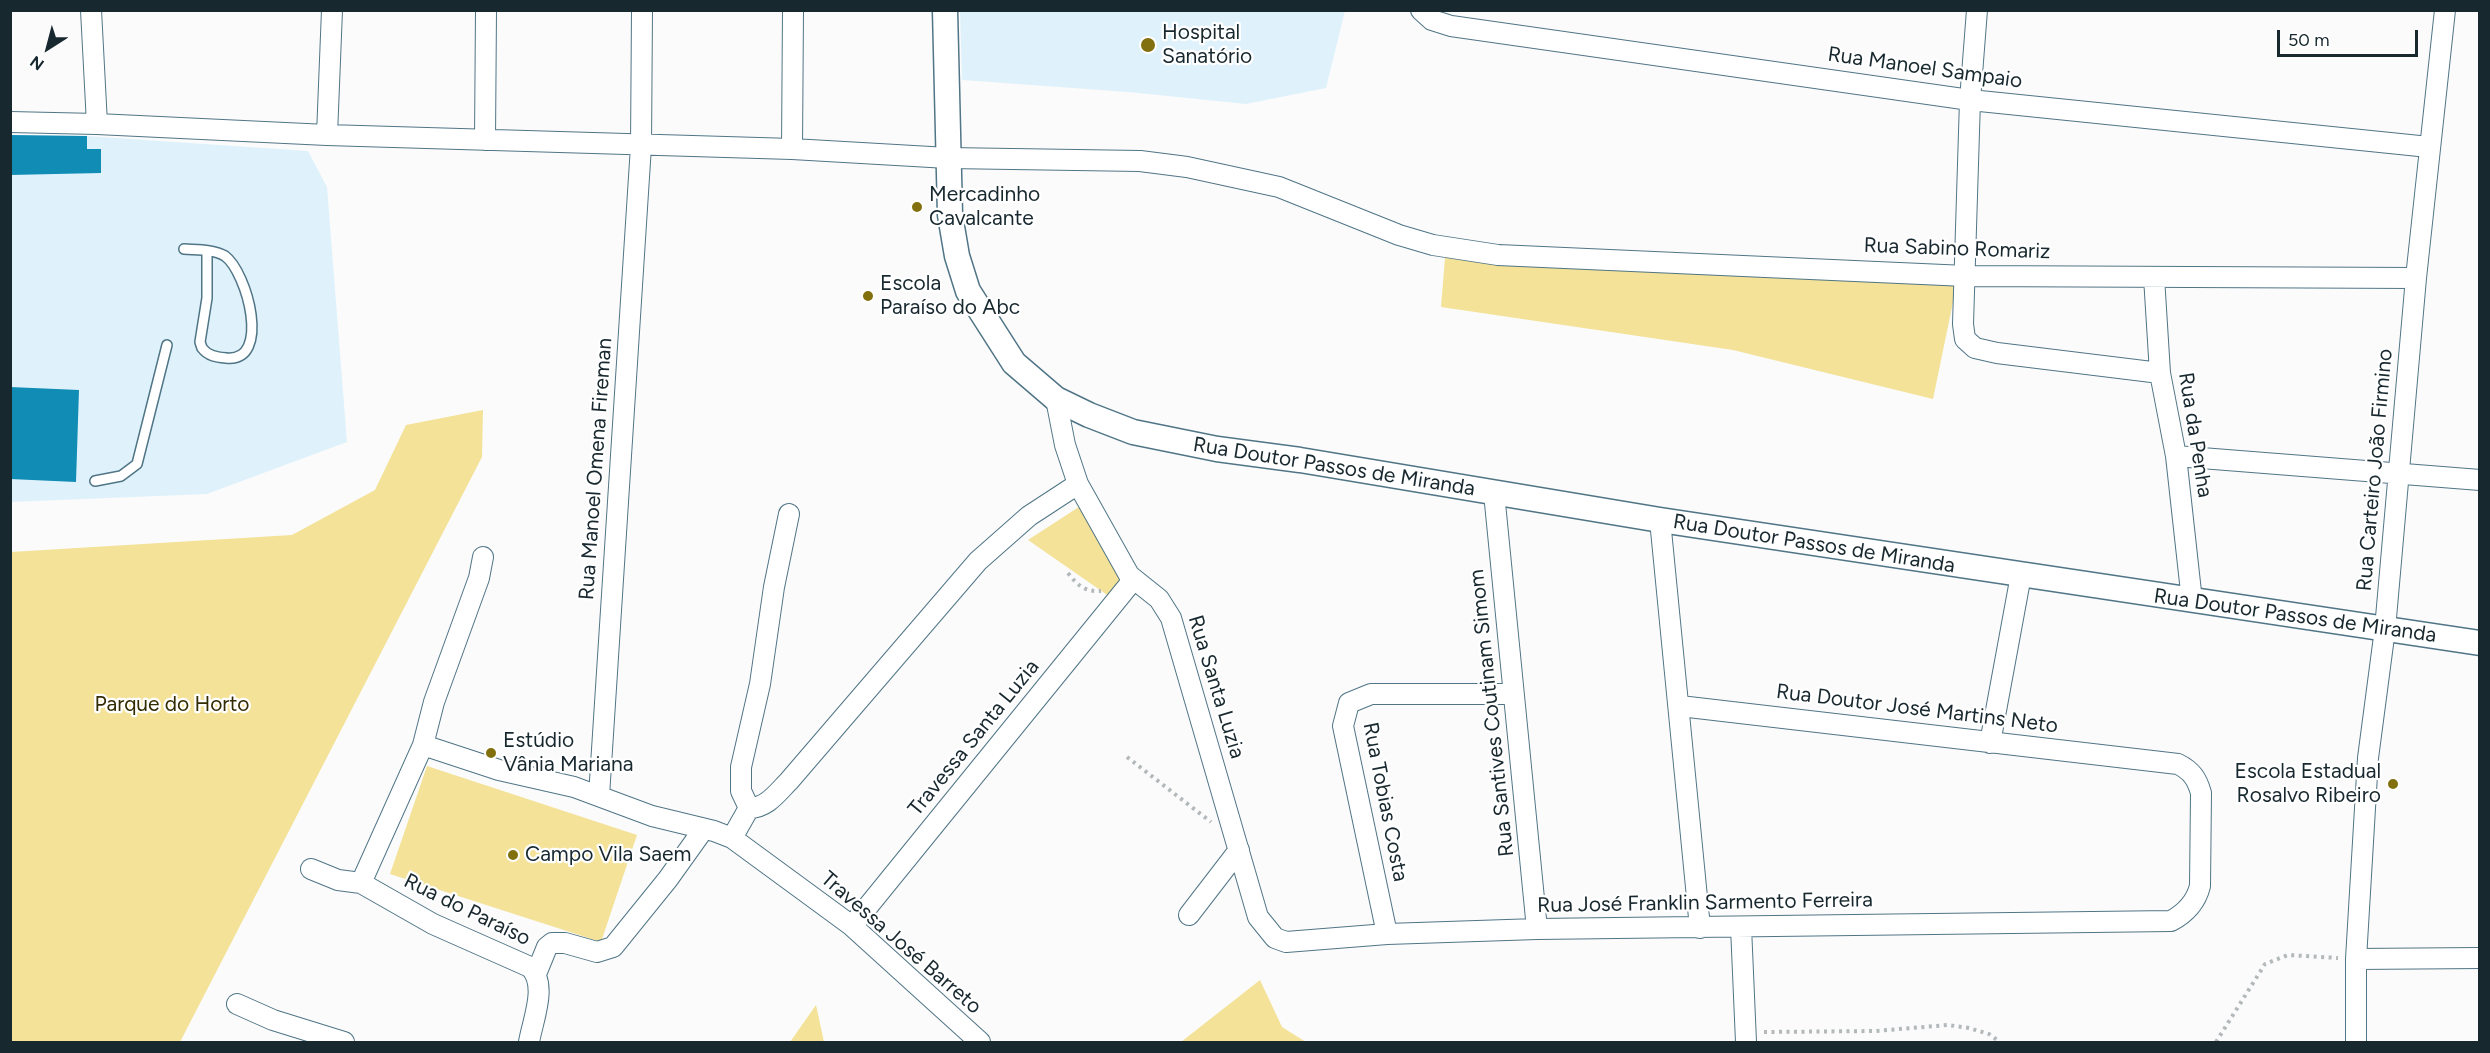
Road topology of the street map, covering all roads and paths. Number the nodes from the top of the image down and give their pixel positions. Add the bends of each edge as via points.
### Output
1 (92, 10) edge
2 (332, 10) edge
3 (486, 10) edge
4 (642, 10) edge
5 (793, 10) edge
6 (945, 10) edge
7 (1421, 10) edge
8 (1977, 10) edge
9 (2445, 10) edge
10 (1970, 100) junction
11 (10, 122) edge
12 (96, 124) junction
13 (327, 135) junction
14 (485, 140) junction
15 (641, 146) junction
16 (2429, 147) junction
17 (792, 149) junction
18 (948, 158) junction
19 (184, 249) dead end
20 (207, 251) junction
21 (1966, 276) junction
22 (2154, 277) junction
23 (2416, 278) junction
24 (167, 345) dead end
25 (2160, 373) junction
26 (1056, 399) junction
27 (2176, 456) junction
28 (2399, 472) junction
29 (2480, 480) edge
30 (95, 481) dead end
31 (1078, 484) junction
32 (1494, 493) junction
33 (789, 514) dead end
34 (1660, 520) junction
35 (483, 557) dead end
36 (1068, 573) dead end
37 (2021, 575) junction
38 (1130, 585) junction
39 (2192, 601) junction
40 (2385, 629) junction
41 (2480, 643) edge
42 (1513, 694) junction
43 (1680, 706) junction
44 (1990, 743) junction
45 (423, 745) junction
46 (1127, 757) dead end
47 (599, 796) junction
48 (748, 808) junction
49 (703, 830) junction
50 (732, 838) junction
51 (1237, 845) junction
52 (311, 869) dead end
53 (361, 883) junction
54 (1255, 909) joint
55 (1190, 915) dead end
56 (2172, 921) joint
57 (852, 926) junction
58 (1741, 927) junction
59 (1700, 928) junction
60 (1537, 929) junction
61 (1387, 934) junction
62 (2480, 958) edge
63 (2356, 959) junction
64 (536, 974) junction
65 (237, 1004) dead end
66 (1745, 1037) edge
67 (344, 1042) edge
68 (530, 1042) edge
69 (980, 1042) edge
70 (2000, 1042) edge
71 (2216, 1042) edge
72 (2356, 1042) edge

1 - 12 street
2 - 13 street
3 - 14 street
4 - 15 street, Rua Manoel Omena Fireman
5 - 17 street
6 - 18 street, Rua Doutor Passos de Miranda
7 - 10 street, Rua Manoel Sampaio via 1432,20 1451,26
8 - 10 street
9 - 16 street, Rua Carteiro João Firmino
10 - 16 street, Rua Manoel Sampaio
10 - 21 street
11 - 12 street, Rua Sabino Romariz
12 - 13 street, Rua Sabino Romariz
13 - 14 street, Rua Sabino Romariz
14 - 15 street, Rua Sabino Romariz
15 - 17 street, Rua Sabino Romariz
15 - 47 street, Rua Manoel Omena Fireman
16 - 23 street, Rua Carteiro João Firmino
17 - 18 street, Rua Sabino Romariz
18 - 21 street, Rua Sabino Romariz via 1140,161 1187,167 1279,187 1433,245 1498,255
18 - 26 street, Rua Doutor Passos de Miranda via 950,215 968,291 1014,363
19 - 20 lane
20 - 20 lane via 223,255 236,269 250,307 251,341 238,358 214,357 200,342 207,298
21 - 22 street, Rua Sabino Romariz
21 - 25 street via 1963,324 1969,344 1986,351
22 - 23 street, Rua Sabino Romariz
22 - 25 street, Rua da Penha
23 - 28 street, Rua Carteiro João Firmino
24 - 30 lane via 137,464 121,476
25 - 27 street, Rua da Penha
26 - 31 street, Rua Santa Luzia
26 - 32 street, Rua Doutor Passos de Miranda via 1108,423 1150,435
27 - 28 street
27 - 39 street, Rua da Penha
28 - 29 street
28 - 40 street, Rua Carteiro João Firmino
31 - 38 street, Rua Santa Luzia
31 - 48 street via 1029,516 978,561 789,781 770,800
32 - 34 street, Rua Doutor Passos de Miranda
32 - 42 street, Rua Santives Coutinam Simom
33 - 48 street via 760,684 741,767 741,791
34 - 37 street, Rua Doutor Passos de Miranda
34 - 43 street
35 - 45 street via 477,586 448,661
36 - 38 path via 1077,586 1093,591
37 - 39 street, Rua Doutor Passos de Miranda
37 - 44 street
38 - 51 street, Rua Santa Luzia via 1159,600 1171,618
38 - 57 street, Travessa Santa Luzia
39 - 40 street, Rua Doutor Passos de Miranda
40 - 41 street, Rua Doutor Passos de Miranda
40 - 63 street, Rua Carteiro João Firmino via 2368,758
42 - 60 street, Rua Santives Coutinam Simom
42 - 61 street, Rua Tobias Costa via 1371,694 1349,703 1343,726
43 - 44 street, Rua Doutor José Martins Neto
43 - 59 street
44 - 56 street, Rua Doutor José Martins Neto via 2149,760 2189,769 2201,793 2200,886 2191,905
45 - 47 street, Travessa José Barreto
45 - 53 street
46 - 51 path
47 - 49 street, Travessa José Barreto
48 - 50 street
49 - 50 street, Travessa José Barreto
49 - 64 street via 613,947 597,952 552,943
50 - 57 street, Travessa José Barreto
51 - 54 street, Rua Santa Luzia
51 - 55 street
52 - 53 street, Rua do Paraíso via 338,880
53 - 64 street, Rua do Paraíso via 433,924 518,961
54 - 61 street, Rua José Franklin Sarmento Ferreira via 1266,929 1286,942
56 - 58 street, Rua José Franklin Sarmento Ferreira
57 - 69 street, Travessa José Barreto
58 - 59 street, Rua José Franklin Sarmento Ferreira
58 - 66 street
59 - 60 street, Rua José Franklin Sarmento Ferreira
60 - 61 street, Rua José Franklin Sarmento Ferreira
62 - 63 street
63 - 71 path via 2296,955 2269,961
63 - 72 street, Rua Carteiro João Firmino
64 - 68 street, Rua do Paraíso via 540,992
65 - 67 street via 273,1020
66 - 70 path via 1948,1025 1989,1034

